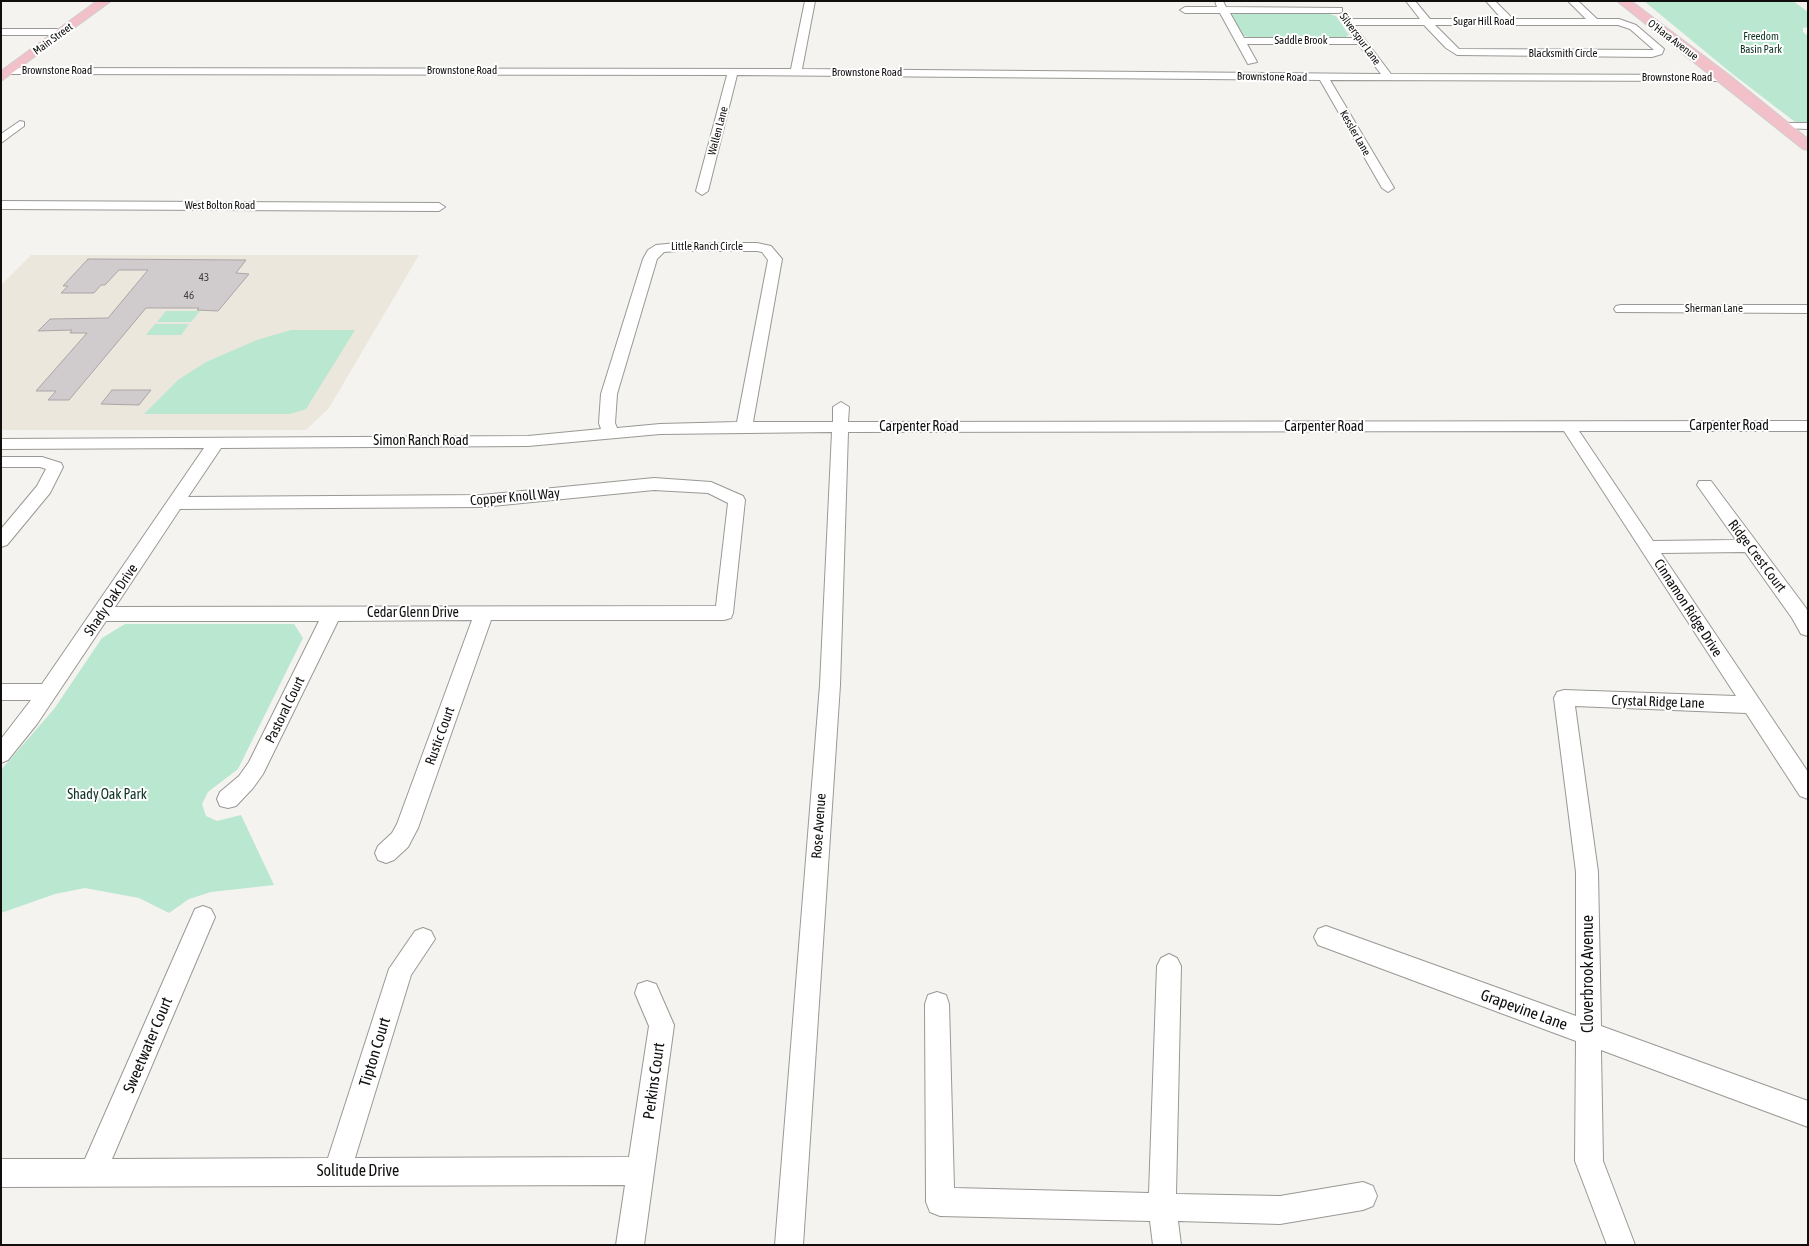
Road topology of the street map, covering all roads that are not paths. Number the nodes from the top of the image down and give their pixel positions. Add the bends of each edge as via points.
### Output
1 (105, 1) edge
2 (810, 1) edge
3 (1410, 1) edge
4 (1490, 1) edge
5 (1572, 1) edge
6 (1623, 1) edge
7 (1635, 1) edge
8 (1221, 6) edge
9 (1336, 6) edge
10 (1185, 10) dead end
11 (1348, 22) junction
12 (1427, 22) junction
13 (1510, 22) junction
14 (1595, 22) junction
15 (1619, 22) joint
16 (1, 32) edge
17 (63, 32) junction
18 (1360, 40) junction
19 (1241, 41) junction
20 (1252, 62) dead end
21 (733, 72) junction
22 (796, 72) junction
23 (6, 74) edge
24 (1323, 77) junction
25 (1388, 77) junction
26 (1724, 78) junction
27 (20, 124) dead end
28 (1784, 126) junction
29 (1808, 126) edge
30 (1, 140) edge
31 (1808, 146) edge
32 (1388, 188) dead end
33 (702, 191) dead end
34 (1, 205) edge
35 (440, 206) dead end
36 (1621, 309) dead end
37 (1808, 309) edge
38 (840, 417) junction
39 (1568, 426) junction
40 (1808, 426) edge
41 (744, 427) junction
42 (611, 434) junction
43 (216, 443) junction
44 (1, 444) edge
45 (1, 462) edge
46 (1704, 485) dead end
47 (176, 503) junction
48 (1, 541) edge
49 (1750, 546) junction
50 (1648, 547) junction
51 (484, 613) junction
52 (724, 613) joint
53 (102, 614) junction
54 (332, 614) junction
55 (1808, 629) edge
56 (1, 692) edge
57 (48, 692) junction
58 (1564, 698) joint
59 (1752, 705) junction
60 (1, 754) edge
61 (1808, 790) edge
62 (228, 799) dead end
63 (386, 853) dead end
64 (203, 917) dead end
65 (1326, 937) dead end
66 (424, 939) dead end
67 (1169, 966) dead end
68 (647, 993) dead end
69 (937, 1004) dead end
70 (1588, 1034) junction
71 (1808, 1114) edge
72 (338, 1171) junction
73 (641, 1171) junction
74 (93, 1172) junction
75 (1, 1173) edge
76 (1363, 1196) dead end
77 (1162, 1207) junction
78 (630, 1245) edge
79 (789, 1245) edge
80 (1167, 1245) edge
81 (1621, 1245) edge

1 - 17 main road, Main Street
2 - 22 street
3 - 12 street
4 - 13 street
5 - 14 street
6 - 26 main road, O'Hara Avenue
7 - 26 main road, O'Hara Avenue via 1722,72
8 - 9 street
8 - 10 street
8 - 19 street
9 - 11 street, Silverspur Lane
11 - 12 street, Sugar Hill Road
11 - 18 street, Silverspur Lane
12 - 13 street, Sugar Hill Road
12 - 15 street, Blacksmith Circle via 1457,52 1470,54 1658,52 1660,49 1633,27
13 - 14 street, Sugar Hill Road
14 - 15 street, Sugar Hill Road
16 - 17 street
17 - 23 main road, Main Street
18 - 19 street, Saddle Brook
18 - 25 street, Silverspur Lane
19 - 20 street
21 - 22 street, Brownstone Road
21 - 23 street, Brownstone Road
21 - 33 street, Wallen Lane
22 - 24 street, Brownstone Road
24 - 25 street, Brownstone Road
24 - 32 street, Kessler Lane
25 - 26 street, Brownstone Road
26 - 28 main road, O'Hara Avenue
27 - 30 street
28 - 29 street
28 - 31 main road, O'Hara Avenue
34 - 35 street, West Bolton Road
36 - 37 street, Sherman Lane
38 - 39 street, Carpenter Road
38 - 41 street, Simon Ranch Road
38 - 79 street, Rose Avenue via 830,685
39 - 40 street, Carpenter Road
39 - 50 street, Cinnamon Ridge Drive
41 - 42 street, Simon Ranch Road
41 - 42 street, Little Ranch Circle via 775,259 766,249 758,247 677,246 661,248 650,259 609,394 607,423
42 - 43 street, Simon Ranch Road via 528,441
43 - 44 street, Simon Ranch Road
43 - 47 street, Shady Oak Drive
45 - 48 street via 42,462 55,467 44,489
46 - 49 street, Ridge Crest Court
47 - 52 street, Copper Knoll Way via 482,501 654,484 711,488 737,500
47 - 53 street, Shady Oak Drive
49 - 50 street
49 - 55 street, Ridge Crest Court
50 - 59 street, Cinnamon Ridge Drive
51 - 52 street, Cedar Glenn Drive
51 - 54 street, Cedar Glenn Drive
51 - 63 street, Rustic Court via 407,828
53 - 54 street, Cedar Glenn Drive
53 - 57 street, Shady Oak Drive
54 - 62 street, Pastoral Court via 256,768
56 - 57 street
57 - 60 street, Shady Oak Drive
58 - 59 street, Crystal Ridge Lane
58 - 70 street, Cloverbrook Avenue via 1587,872
59 - 61 street, Cinnamon Ridge Drive
64 - 74 street, Sweetwater Court
65 - 70 street, Grapevine Lane
66 - 72 street, Tipton Court via 401,969
67 - 77 street
68 - 73 street, Perkins Court via 662,1024
69 - 77 street via 940,1202
70 - 71 street, Grapevine Lane
70 - 81 street, Cloverbrook Avenue via 1589,1161
72 - 73 street, Solitude Drive
72 - 74 street, Solitude Drive
73 - 78 street
74 - 75 street, Solitude Drive
76 - 77 street via 1280,1210
77 - 80 street

